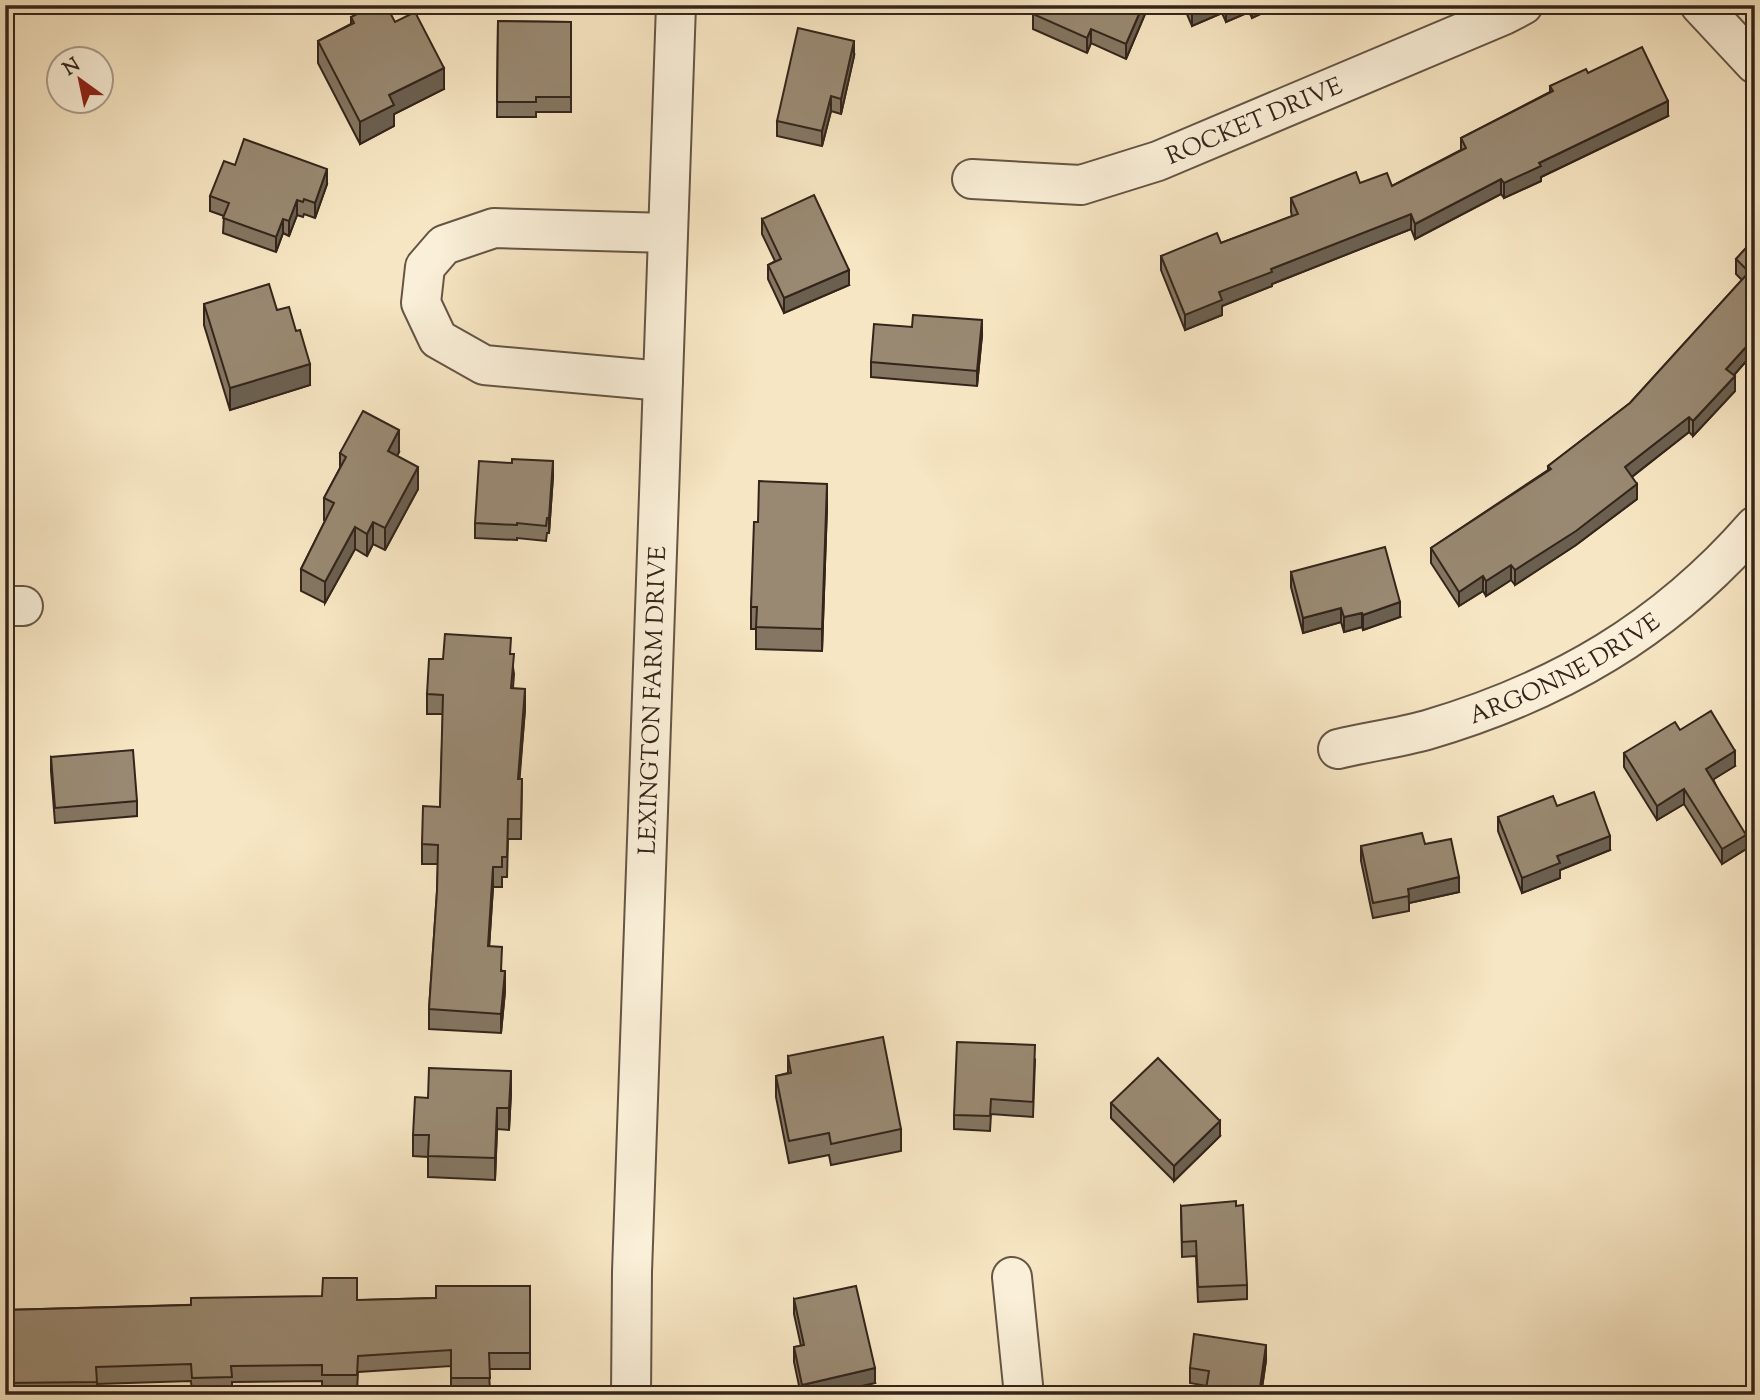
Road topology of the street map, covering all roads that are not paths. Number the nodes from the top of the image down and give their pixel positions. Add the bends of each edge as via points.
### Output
1 (676, 5) edge
2 (1522, 5) edge
3 (1700, 5) edge
4 (1755, 64) edge
5 (972, 180) dead end
6 (668, 233) junction
7 (663, 381) junction
8 (1755, 526) edge
9 (1338, 749) dead end
10 (1012, 1277) dead end
11 (631, 1395) edge
12 (1024, 1395) edge

1 - 6 street, LEXINGTON FARM DRIVE
2 - 5 street, ROCKET DRIVE via 1158,161 1081,185
3 - 4 street
6 - 7 street, LEXINGTON FARM DRIVE
6 - 7 street via 494,228 444,245 425,267 421,303 438,338 484,365
7 - 11 street, LEXINGTON FARM DRIVE
8 - 9 street, ARGONNE DRIVE via 1669,610 1605,655 1512,701 1426,730
10 - 12 street

